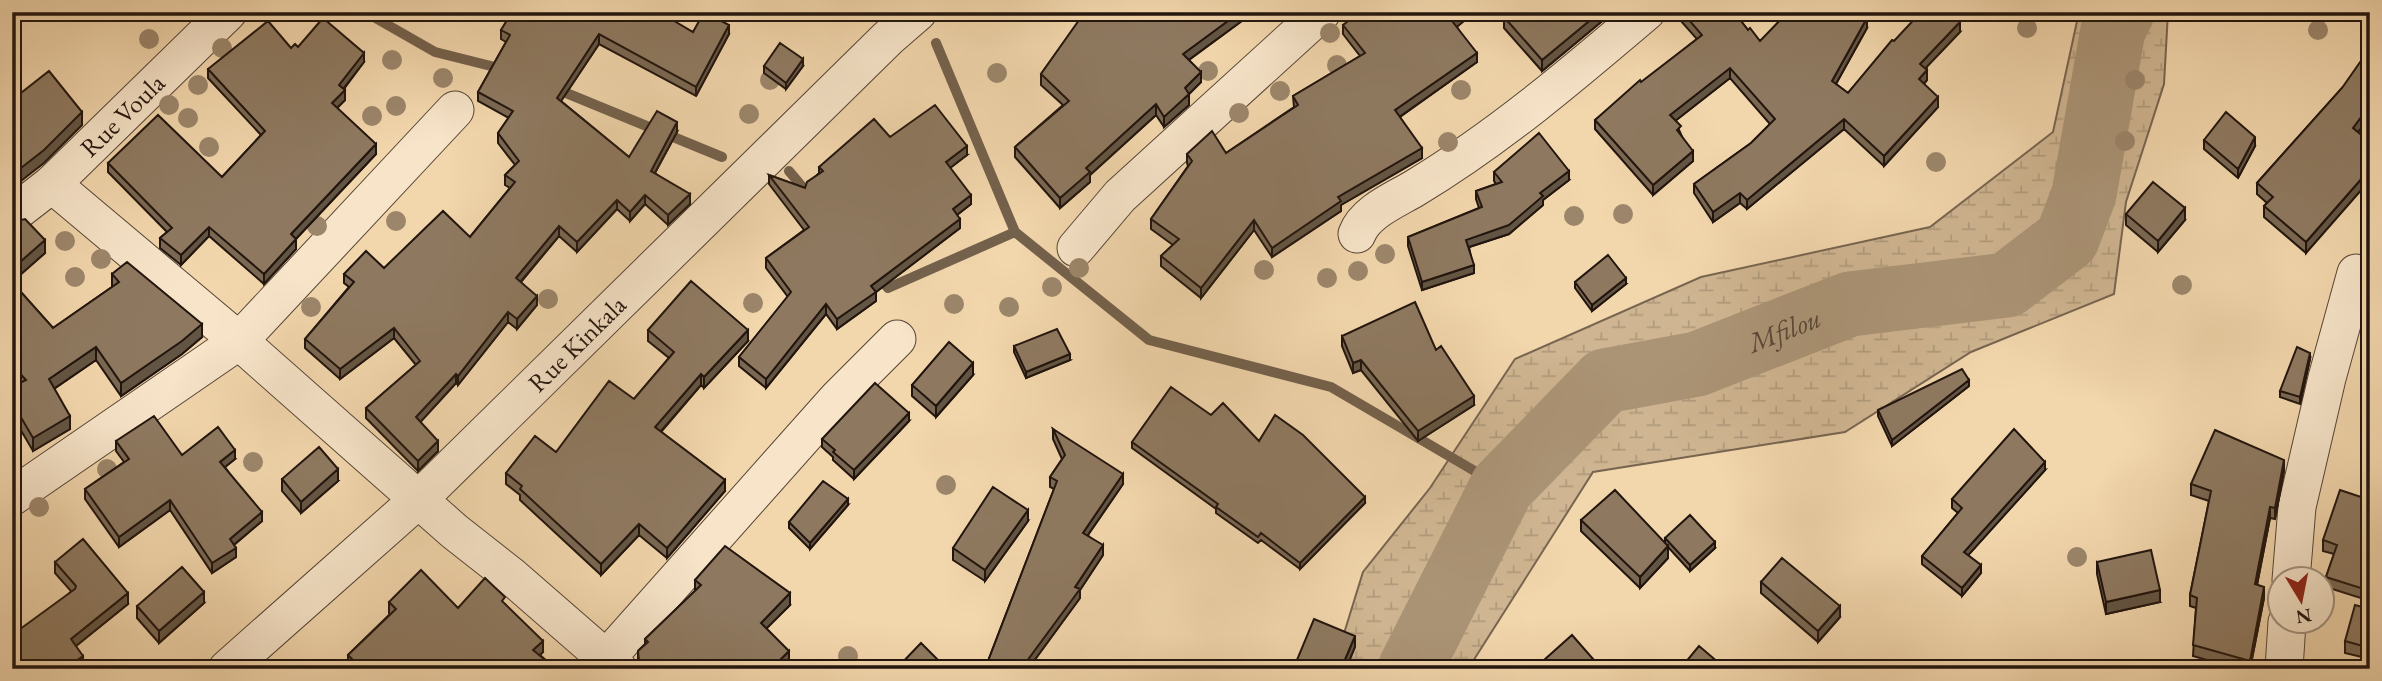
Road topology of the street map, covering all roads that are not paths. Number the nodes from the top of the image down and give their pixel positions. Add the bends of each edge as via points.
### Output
1 (228, 12) edge
2 (918, 12) edge
3 (1322, 12) edge
4 (1646, 12) edge
5 (455, 110) dead end
6 (52, 184) junction
7 (12, 215) edge
8 (1357, 234) dead end
9 (1076, 248) dead end
10 (2356, 273) dead end
11 (897, 339) dead end
12 (239, 341) junction
13 (12, 497) edge
14 (419, 499) junction
15 (2292, 566) edge
16 (2286, 636) edge
17 (606, 666) edge
18 (228, 669) edge
19 (2284, 669) edge

1 - 6 street, Rue Voula
2 - 14 street, Rue Kinkala
3 - 9 street via 1120,196
4 - 8 street via 1561,85 1375,213
5 - 12 street
6 - 7 street, Rue Voula
6 - 12 street
10 - 15 street via 2297,507
11 - 17 street via 838,398
12 - 13 street
12 - 14 street
14 - 17 street via 510,575
14 - 18 street, Rue Kinkala
16 - 19 street

